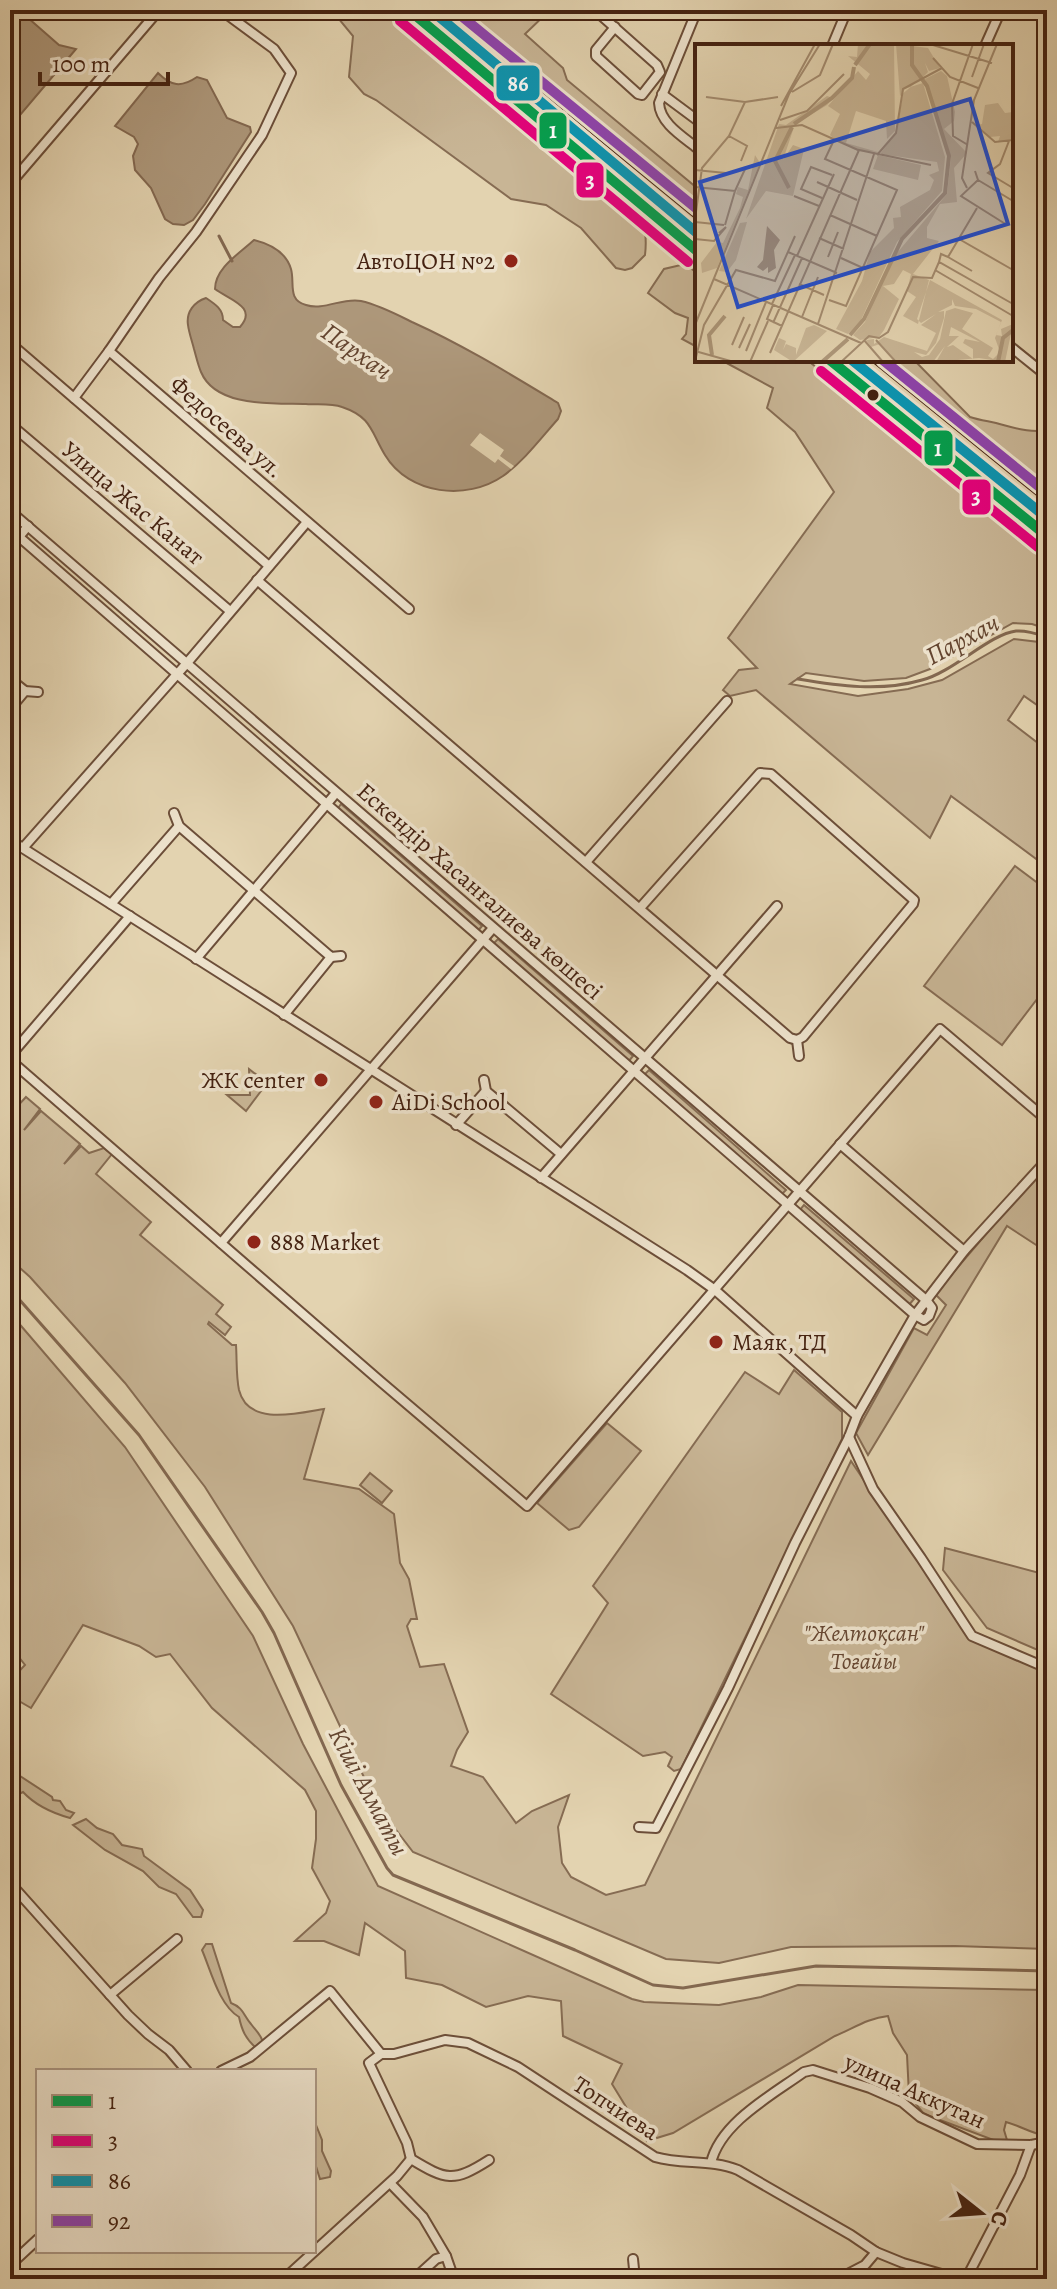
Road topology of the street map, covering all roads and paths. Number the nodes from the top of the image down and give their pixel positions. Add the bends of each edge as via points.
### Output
1 (159, 10) edge
2 (221, 10) edge
3 (409, 10) edge
4 (432, 10) edge
5 (595, 10) edge
6 (697, 10) edge
7 (847, 10) edge
8 (1001, 10) edge
9 (615, 27) junction
10 (833, 44) edge
11 (986, 44) edge
12 (662, 94) junction
13 (695, 119) edge
14 (695, 146) edge
15 (10, 184) edge
16 (695, 225) edge
17 (695, 249) edge
18 (10, 343) edge
19 (1013, 349) edge
20 (109, 351) junction
21 (838, 362) edge
22 (863, 362) edge
23 (1047, 376) edge
24 (74, 398) junction
25 (10, 424) edge
26 (10, 511) edge
27 (1047, 511) edge
28 (307, 522) junction
29 (28, 526) junction
30 (10, 529) edge
31 (1047, 536) edge
32 (19, 537) junction
33 (10, 548) edge
34 (269, 566) junction
35 (257, 580) junction
36 (409, 609) dead end
37 (230, 611) junction
38 (187, 663) junction
39 (176, 674) junction
40 (10, 679) edge
41 (25, 691) junction
42 (38, 692) dead end
43 (727, 701) dead end
44 (10, 709) edge
45 (336, 793) junction
46 (326, 805) junction
47 (174, 813) dead end
48 (179, 826) junction
49 (10, 840) edge
50 (23, 848) junction
51 (586, 862) junction
52 (254, 891) junction
53 (111, 904) junction
54 (777, 906) dead end
55 (640, 908) junction
56 (130, 916) junction
57 (493, 928) junction
58 (482, 941) junction
59 (341, 956) dead end
60 (331, 957) junction
61 (196, 959) junction
62 (718, 975) junction
63 (284, 1015) junction
64 (797, 1040) junction
65 (799, 1056) dead end
66 (10, 1058) edge
67 (645, 1059) junction
68 (370, 1070) junction
69 (634, 1072) junction
70 (484, 1080) dead end
71 (486, 1091) junction
72 (1047, 1120) edge
73 (456, 1125) junction
74 (840, 1144) junction
75 (561, 1154) junction
76 (1047, 1160) edge
77 (541, 1178) junction
78 (799, 1192) junction
79 (788, 1205) junction
80 (221, 1243) junction
81 (964, 1251) junction
82 (715, 1290) junction
83 (926, 1300) junction
84 (915, 1315) junction
85 (857, 1416) junction
86 (849, 1437) junction
87 (1047, 1668) edge
88 (639, 1827) dead end
89 (10, 1883) edge
90 (177, 1939) dead end
91 (110, 1995) junction
92 (381, 2054) junction
93 (185, 2069) edge
94 (225, 2069) edge
95 (1047, 2142) edge
96 (1031, 2145) junction
97 (411, 2159) junction
98 (489, 2160) dead end
99 (711, 2163) junction
100 (390, 2183) junction
101 (36, 2241) edge
102 (316, 2250) edge
103 (876, 2252) junction
104 (313, 2253) edge
105 (446, 2256) junction
106 (633, 2259) dead end
107 (10, 2265) edge
108 (284, 2279) edge
109 (414, 2279) edge
110 (454, 2279) edge
111 (635, 2279) edge
112 (838, 2279) edge
113 (959, 2279) edge
114 (966, 2279) edge

1 - 15 street
2 - 20 street via 274,49 291,73 262,135
3 - 17 main road
4 - 16 main road
5 - 9 street
6 - 12 street
7 - 10 street
8 - 11 street
9 - 9 street via 660,72 642,95 596,56
12 - 13 street
12 - 14 street via 663,118
18 - 24 street
19 - 23 street
20 - 24 street
20 - 28 street, Федосеева ул.
21 - 31 main road
22 - 27 main road
24 - 34 street
25 - 37 street, Улица Жас Канат
26 - 29 street, Ескендір Хасанғалиева көшесі
28 - 34 street
28 - 36 street, Федосеева ул.
29 - 32 street
29 - 38 street, Ескендір Хасанғалиева көшесі
30 - 32 street, Ескендір Хасанғалиева көшесі
32 - 33 street
32 - 39 street, Ескендір Хасанғалиева көшесі
34 - 35 street
35 - 37 street
35 - 51 street
37 - 38 street
38 - 39 street
38 - 45 street, Ескендір Хасанғалиева көшесі
39 - 46 street, Ескендір Хасанғалиева көшесі
39 - 50 street
40 - 41 street
41 - 42 street
41 - 44 street
43 - 51 street
45 - 46 street
45 - 57 street, Ескендір Хасанғалиева көшесі
46 - 52 street
46 - 58 street, Ескендір Хасанғалиева көшесі
47 - 48 street
48 - 52 street
48 - 53 street
49 - 50 street
50 - 53 street
51 - 55 street
52 - 60 street
52 - 61 street
53 - 56 street
54 - 62 street
55 - 62 street
55 - 64 street via 760,773 771,774 914,900
56 - 61 street
56 - 66 street
57 - 58 street
57 - 67 street, Ескендір Хасанғалиева көшесі
58 - 68 street
58 - 69 street, Ескендір Хасанғалиева көшесі
59 - 60 street
60 - 63 street
61 - 63 street
62 - 64 street
62 - 67 street
63 - 68 street
64 - 65 street
66 - 80 street
67 - 69 street
67 - 78 street, Ескендір Хасанғалиева көшесі
68 - 73 street
68 - 80 street
69 - 75 street
69 - 79 street, Ескендір Хасанғалиева көшесі
70 - 71 street
71 - 73 street
71 - 75 street
72 - 74 street via 940,1029
73 - 77 street
74 - 78 street
74 - 81 street
75 - 77 street
76 - 81 street
77 - 82 street
78 - 79 street
78 - 83 street, Ескендір Хасанғалиева көшесі
79 - 82 street
79 - 84 street, Ескендір Хасанғалиева көшесі
80 - 82 street via 527,1506
81 - 83 street
82 - 85 street
83 - 84 street
84 - 85 street
85 - 86 street
86 - 87 street via 873,1489 972,1636
86 - 88 street via 656,1828
89 - 91 street
90 - 91 street
91 - 93 street
92 - 94 street via 330,1991 250,2057
92 - 97 street via 369,2063
92 - 99 street, Топчиева via 445,2040 468,2043 518,2067 655,2157
95 - 96 street, улица Аккутан
96 - 99 street, улица Аккутан via 977,2144 920,2117 902,2102 813,2070 732,2126
96 - 114 street
97 - 98 street via 452,2177
97 - 100 street
99 - 103 street, Топчиева via 738,2170
100 - 102 street
100 - 105 street via 423,2217
101 - 107 street
103 - 112 street via 865,2265
103 - 113 street, Топчиева
104 - 108 street
105 - 109 street
105 - 110 street
106 - 111 street

